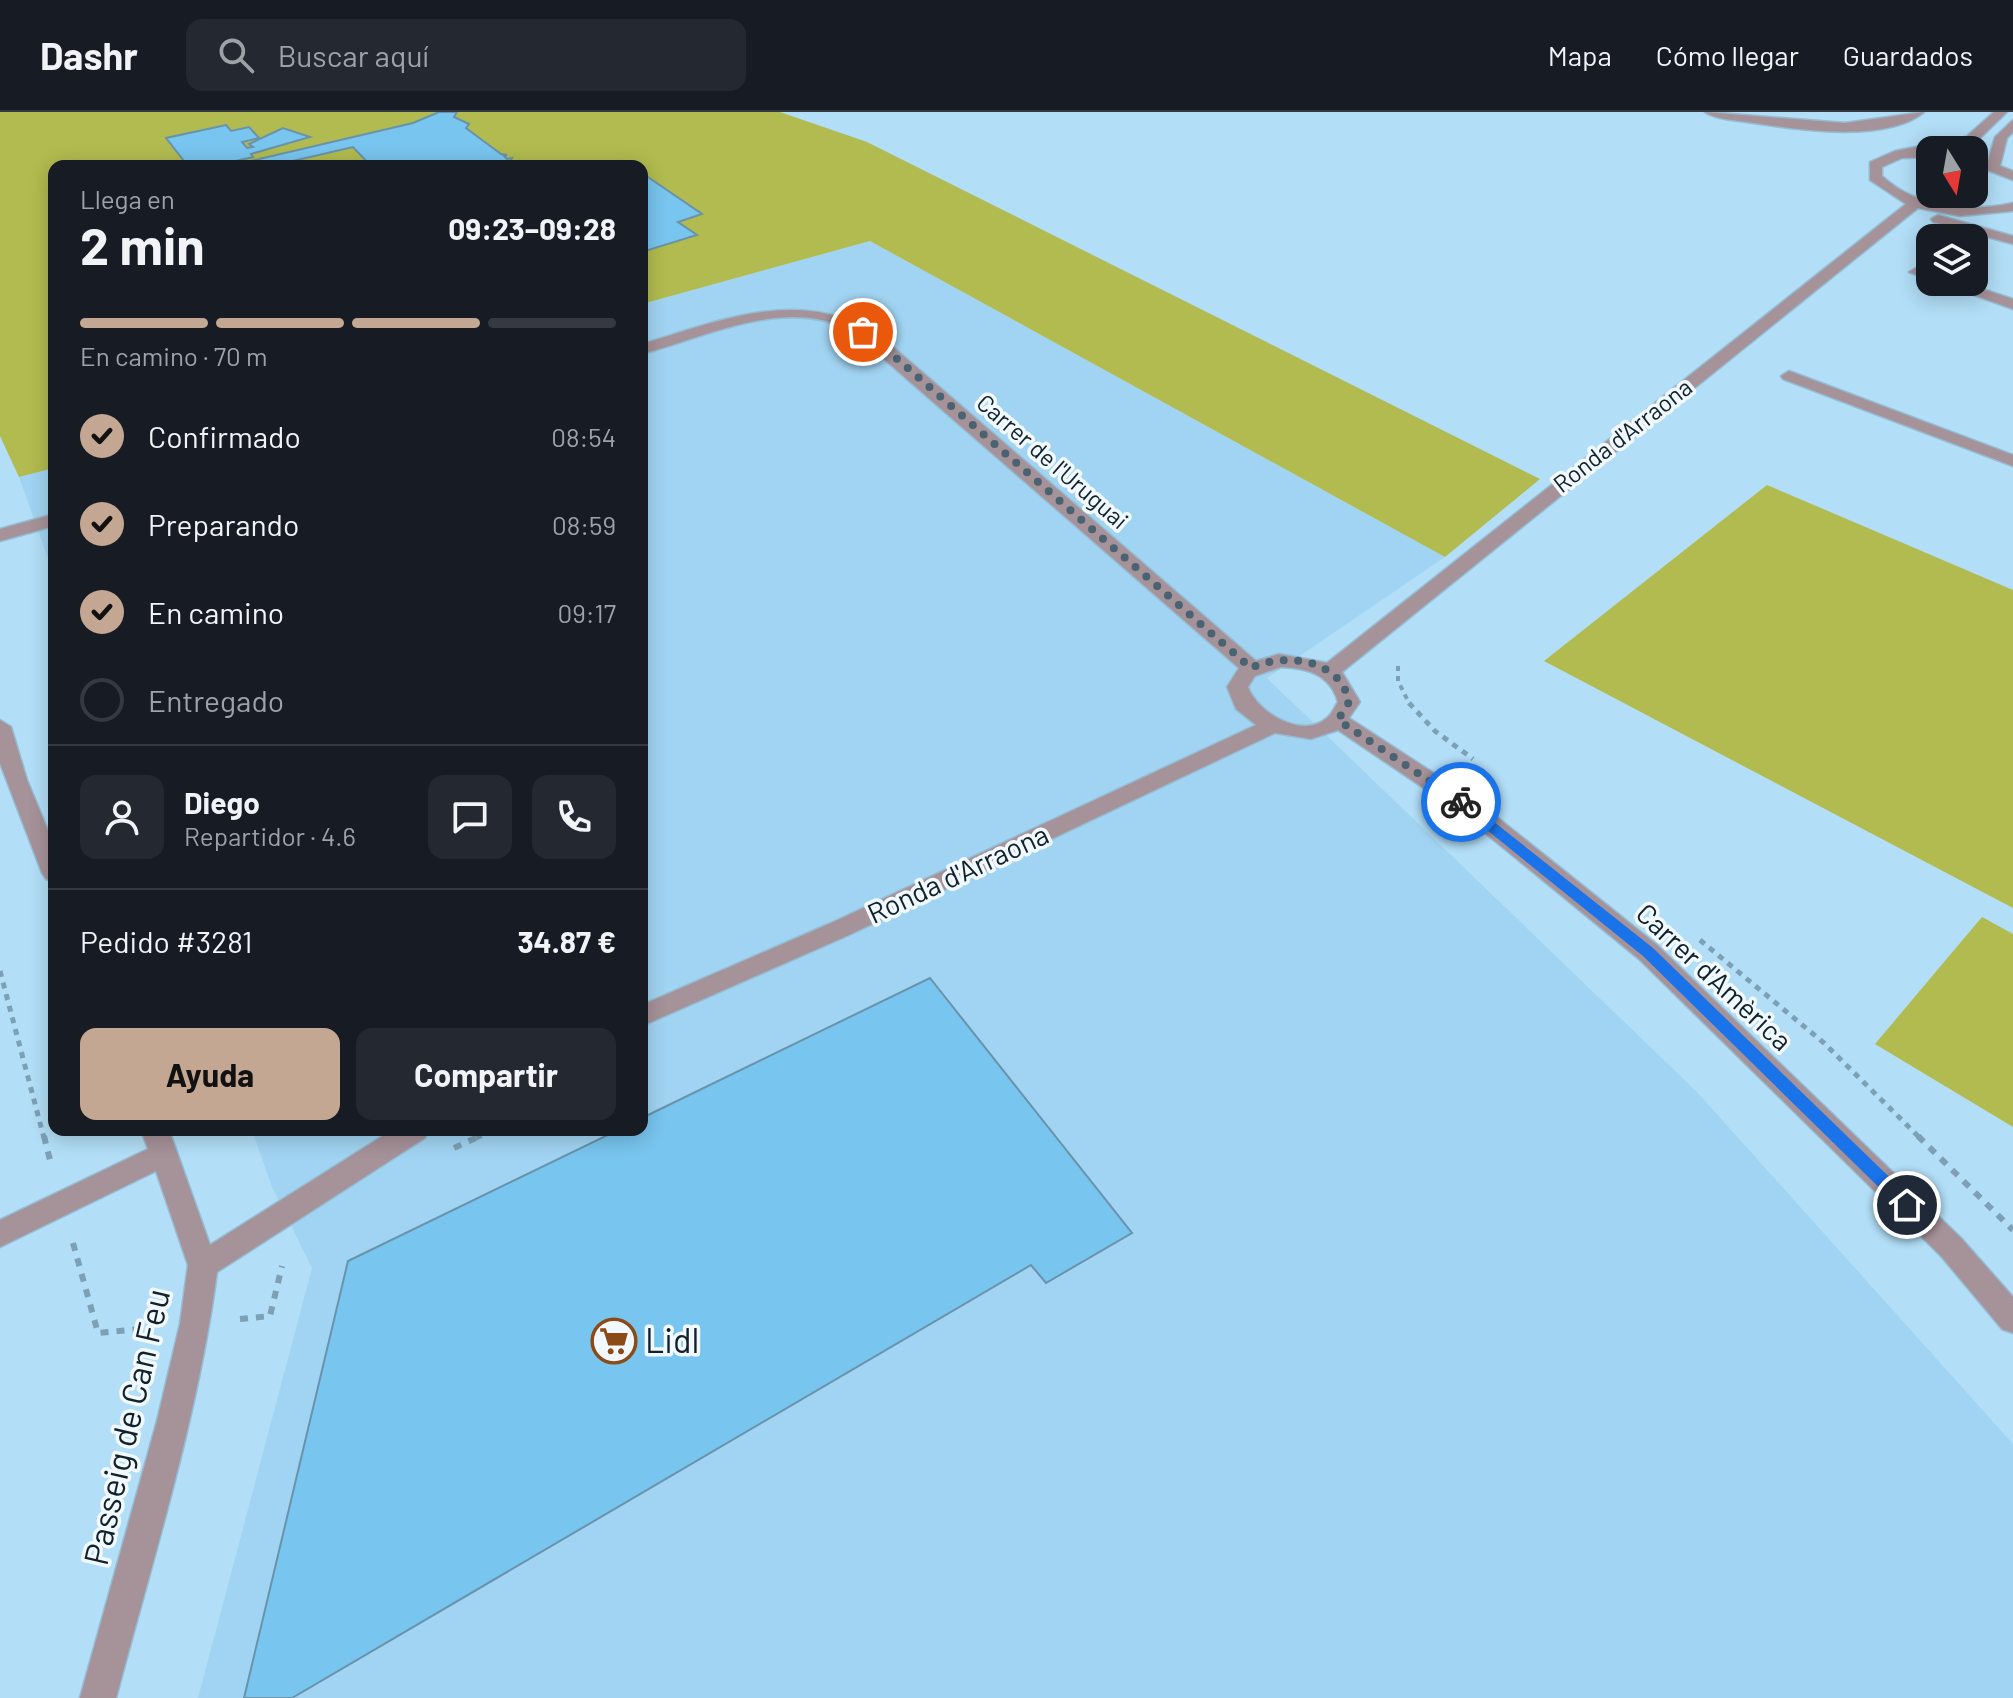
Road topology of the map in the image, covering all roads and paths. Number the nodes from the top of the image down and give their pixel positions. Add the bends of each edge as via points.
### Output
1 (1711, 112) edge
2 (1918, 112) edge
3 (2001, 112) edge
4 (2013, 124) edge
5 (1914, 153) joint
6 (1988, 164) edge
7 (1993, 166) junction
8 (2013, 176) edge
9 (1911, 206) junction
10 (2009, 209) edge
11 (2013, 240) edge
12 (1988, 296) edge
13 (2013, 304) edge
14 (648, 347) edge
15 (1789, 376) dead end
16 (2013, 461) edge
17 (48, 522) edge
18 (0, 535) edge
19 (1251, 668) junction
20 (1330, 671) junction
21 (1338, 720) junction
22 (1271, 726) junction
23 (0, 727) edge
24 (8, 782) edge
25 (48, 861) edge
26 (648, 1013) edge
27 (406, 1136) edge
28 (159, 1142) edge
29 (0, 1234) edge
30 (203, 1265) junction
31 (2013, 1319) edge
32 (98, 1698) edge

1 - 2 street via 1834,127 1878,124
3 - 5 street via 1970,140
4 - 7 street via 2001,137
5 - 9 street via 1880,160 1873,171
6 - 7 street
7 - 8 street
9 - 10 street
9 - 11 street
9 - 20 street, Ronda d'Arraona
12 - 13 street
14 - 19 street, Carrer de l'Uruguai via 759,315 810,315 847,322 879,343
15 - 16 street
17 - 18 street
19 - 20 street via 1298,660
19 - 22 street via 1238,690 1243,706
20 - 21 street via 1349,702
21 - 22 street, Ronda d'Arraona via 1307,730
21 - 31 street, Carrer d'Amèrica via 1470,808 1648,952 1951,1247
22 - 26 street, Ronda d'Arraona
23 - 24 street
24 - 25 street
27 - 30 street
28 - 29 street
28 - 30 street, Passeig de Can Feu
30 - 32 street, Passeig de Can Feu via 173,1421

